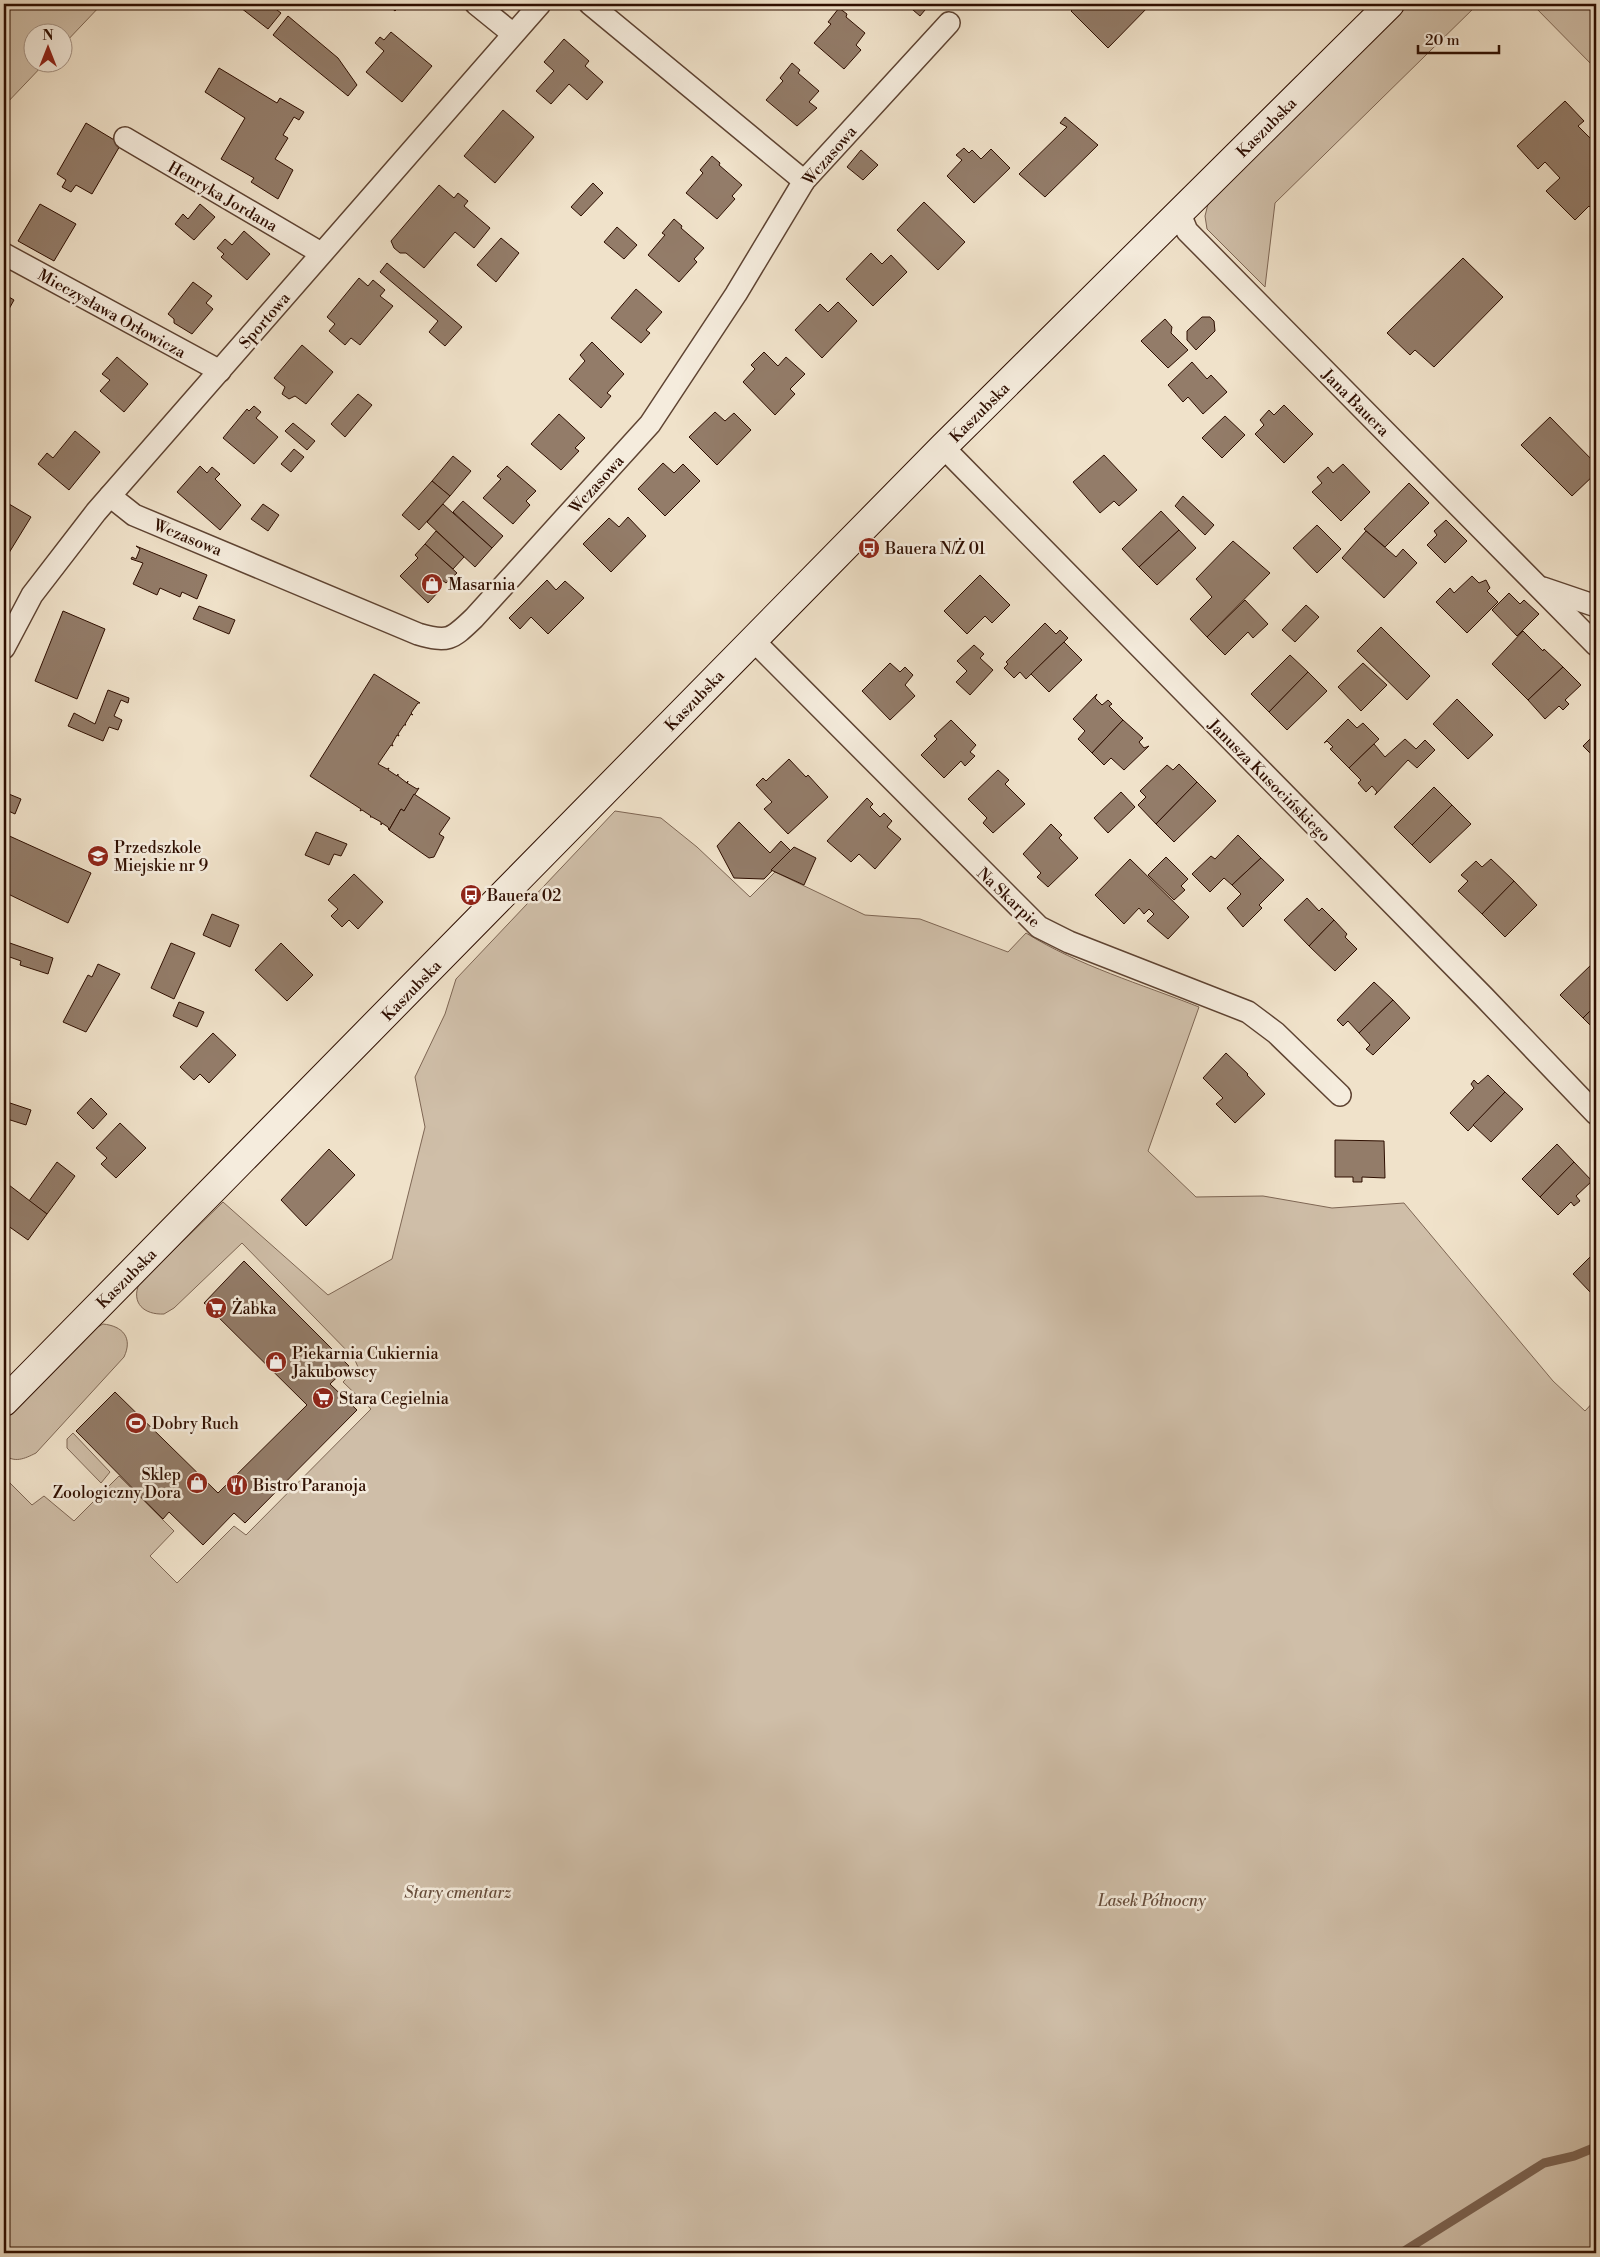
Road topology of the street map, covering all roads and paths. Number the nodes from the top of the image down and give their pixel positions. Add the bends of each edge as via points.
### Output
1 (476, 4) edge
2 (540, 4) edge
3 (590, 4) edge
4 (1390, 4) edge
5 (949, 23) dead end
6 (513, 34) junction
7 (125, 138) dead end
8 (804, 181) junction
9 (1180, 214) junction
10 (321, 253) junction
11 (4, 254) edge
12 (220, 371) junction
13 (944, 447) junction
14 (110, 496) junction
15 (1538, 586) junction
16 (1596, 606) edge
17 (753, 640) junction
18 (1596, 645) edge
19 (4, 648) edge
20 (1340, 1095) dead end
21 (1596, 1114) edge
22 (4, 1402) edge

1 - 6 street
2 - 6 street, Sportowa
3 - 8 street
4 - 9 main road, Kaszubska
5 - 8 street, Wczasowa
6 - 10 street, Sportowa
7 - 10 street, Henryka Jordana
8 - 14 street, Wczasowa via 736,294 650,424 474,618 452,637 438,640 418,634 134,515
9 - 13 main road, Kaszubska
9 - 15 street, Jana Bauera via 1187,231
10 - 12 street, Sportowa
11 - 12 street, Mieczysława Orłowicza
12 - 14 street, Sportowa
13 - 17 main road, Kaszubska
13 - 21 street, Janusza Kusocińskiego
14 - 19 street, Sportowa via 32,595
15 - 16 street, Jana Bauera
15 - 18 street, Jana Bauera
17 - 20 street, Na Skarpie via 1038,927 1248,1012 1276,1033
17 - 22 main road, Kaszubska

